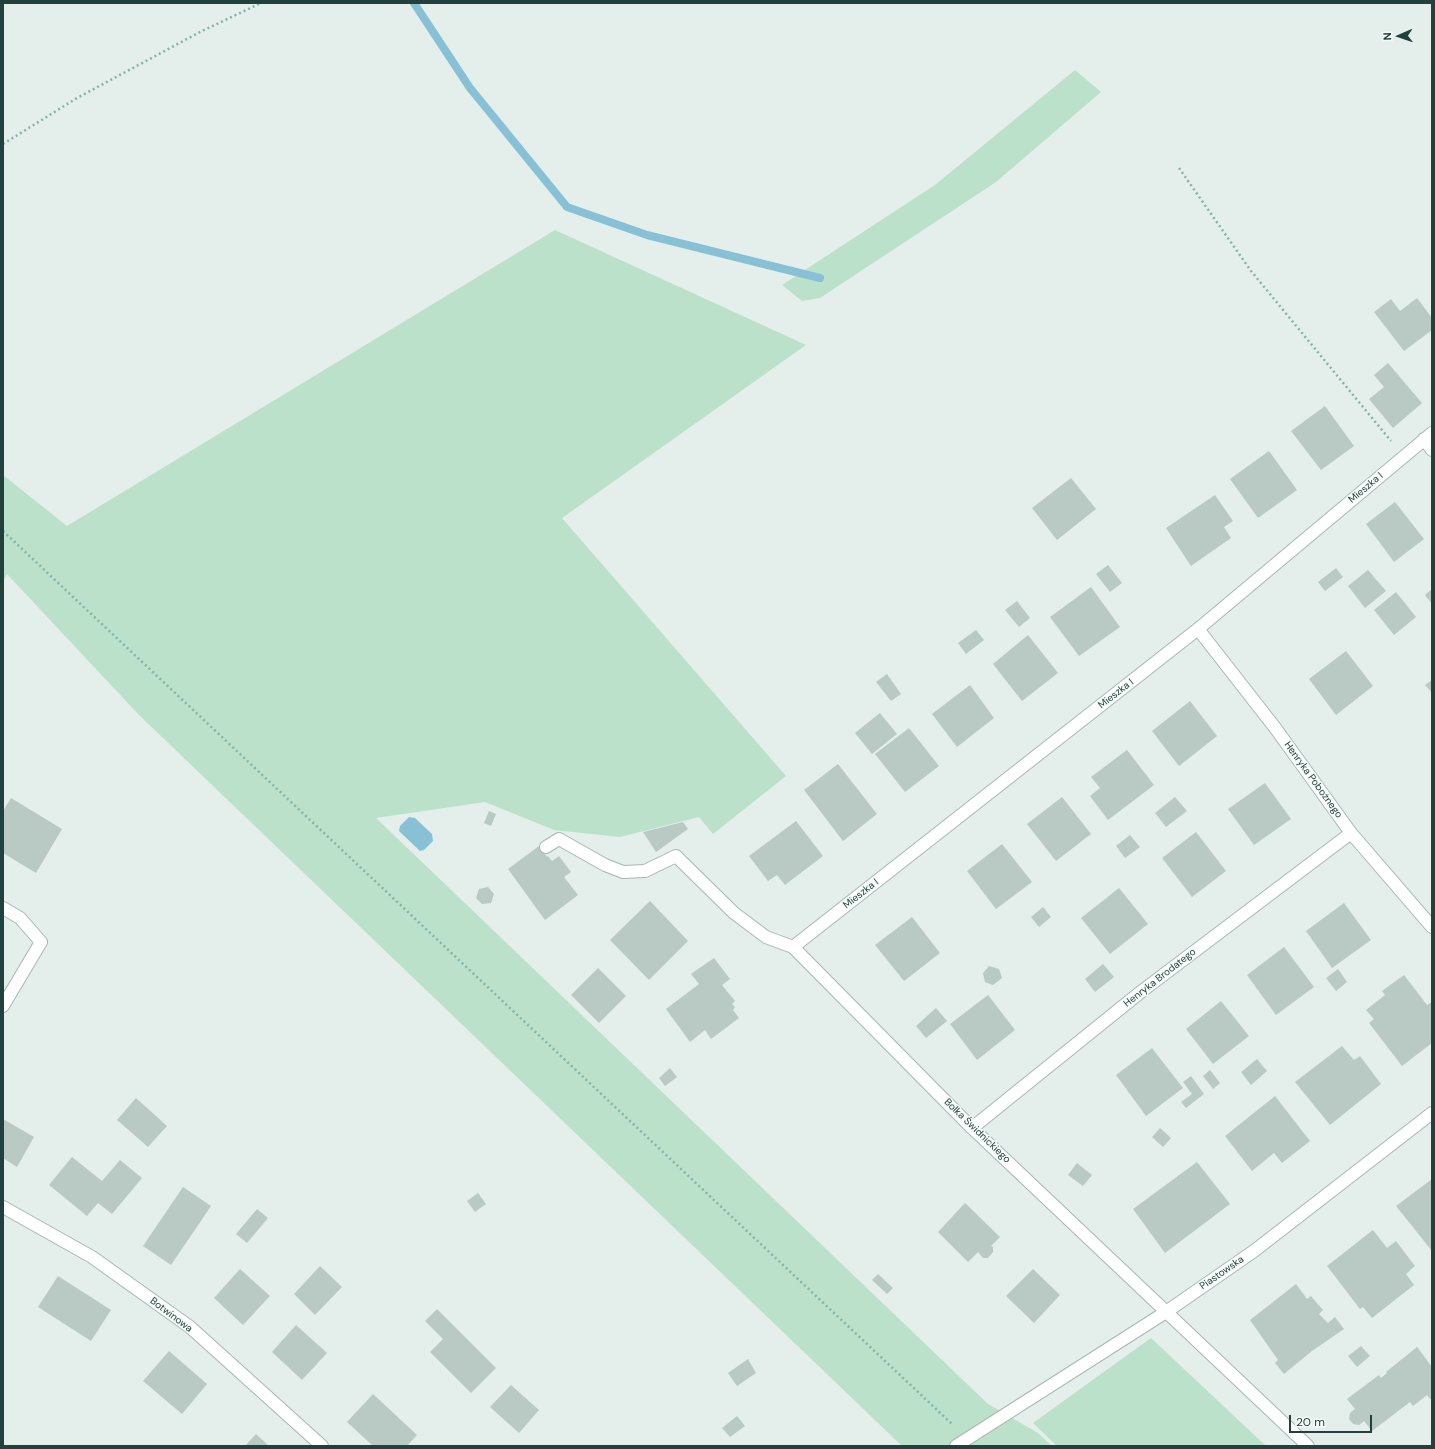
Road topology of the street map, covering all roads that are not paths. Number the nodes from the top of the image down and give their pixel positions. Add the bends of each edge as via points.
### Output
1 (1428, 436) edge
2 (1432, 450) edge
3 (1198, 629) junction
4 (1351, 833) junction
5 (546, 847) dead end
6 (3, 908) edge
7 (1432, 927) edge
8 (793, 946) junction
9 (3, 1006) edge
10 (1432, 1113) edge
11 (972, 1128) junction
12 (3, 1208) edge
13 (1166, 1312) junction
14 (322, 1446) edge
15 (956, 1446) edge
16 (1308, 1446) edge

1 - 2 street
1 - 3 street, Mieszka I
3 - 4 street, Henryka Pobożnego via 1276,729
3 - 8 street, Mieszka I
4 - 7 street, Henryka Pobożnego
4 - 11 street, Henryka Brodatego via 1142,991
5 - 8 street via 559,838 623,872 645,870 676,856 734,913 766,937
6 - 9 street via 20,918 41,942
8 - 11 street, Bolka Świdnickiego
10 - 13 street, Piastowska via 1254,1251
11 - 13 street, Bolka Świdnickiego
12 - 14 street, Botwinowa via 92,1257 190,1327
13 - 15 street, Piastowska
13 - 16 street, Bolka Świdnickiego

